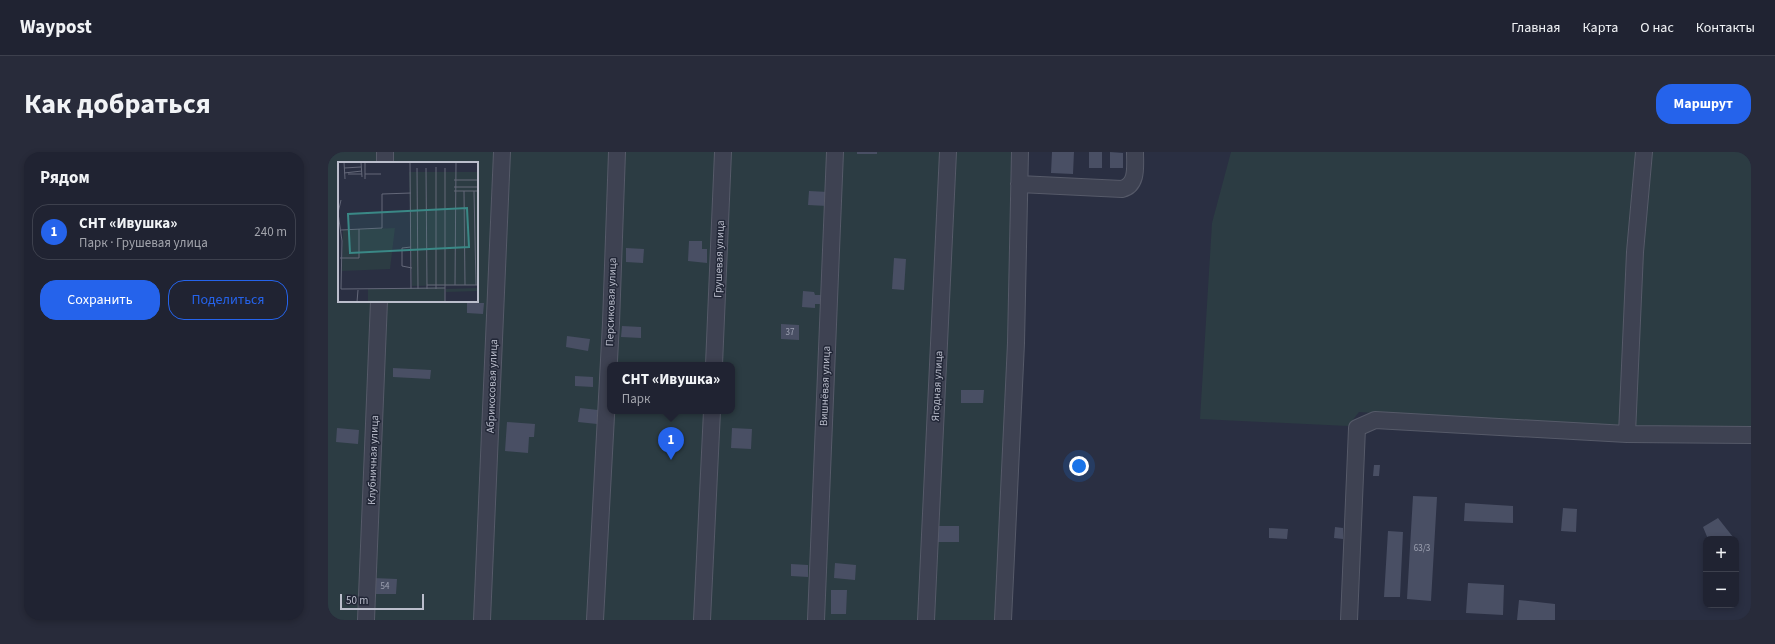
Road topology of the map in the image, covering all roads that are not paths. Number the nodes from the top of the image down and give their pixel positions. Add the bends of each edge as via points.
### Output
1 (386, 152) edge
2 (502, 152) edge
3 (617, 152) edge
4 (723, 152) edge
5 (835, 152) edge
6 (948, 152) edge
7 (1020, 152) edge
8 (1135, 152) edge
9 (1644, 152) edge
10 (385, 162) edge
11 (1019, 184) junction
12 (379, 302) edge
13 (609, 362) edge
14 (714, 362) edge
15 (607, 397) edge
16 (712, 414) edge
17 (1627, 434) junction
18 (1751, 435) edge
19 (366, 620) edge
20 (482, 620) edge
21 (595, 620) edge
22 (702, 620) edge
23 (816, 620) edge
24 (926, 620) edge
25 (1003, 620) edge
26 (1349, 620) edge

1 - 10 street
2 - 20 street, Абрикосовая улица
3 - 13 street, Персиковая улица
4 - 14 street, Грушевая улица
5 - 23 street, Вишнёвая улица
6 - 24 street, Ягодная улица
7 - 11 street
8 - 11 street via 1133,182 1129,187 1122,189
9 - 17 street via 1635,252
11 - 25 street via 1016,343
12 - 19 street, Клубничная улица
15 - 21 street, Персиковая улица
16 - 22 street
17 - 18 street
17 - 26 street via 1376,420 1357,428

